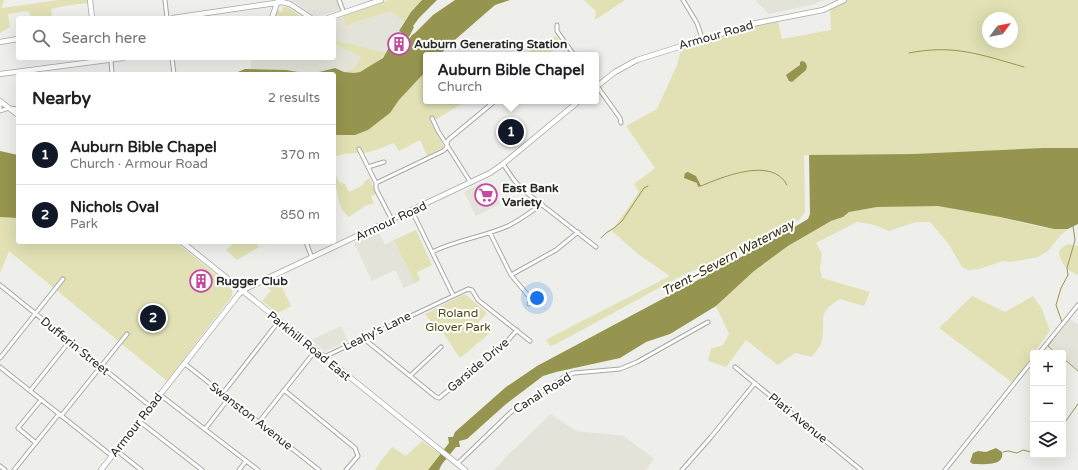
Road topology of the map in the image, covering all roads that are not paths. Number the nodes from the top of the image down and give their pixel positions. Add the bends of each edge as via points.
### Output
1 (90, 0) edge
2 (164, 0) edge
3 (339, 0) edge
4 (381, 0) edge
5 (683, 0) edge
6 (844, 0) edge
7 (278, 2) edge
8 (344, 13) junction
9 (92, 16) edge
10 (167, 16) edge
11 (186, 16) edge
12 (273, 16) edge
13 (306, 16) edge
14 (334, 16) edge
15 (557, 25) dead end
16 (702, 38) junction
17 (16, 40) edge
18 (0, 42) edge
19 (572, 52) edge
20 (97, 60) edge
21 (111, 60) joint
22 (172, 60) edge
23 (112, 72) edge
24 (174, 72) edge
25 (0, 74) edge
26 (599, 84) edge
27 (599, 90) edge
28 (0, 102) edge
29 (491, 104) edge
30 (575, 104) edge
31 (9, 108) junction
32 (16, 109) edge
33 (0, 110) edge
34 (16, 113) edge
35 (432, 118) dead end
36 (621, 122) dead end
37 (446, 145) junction
38 (359, 149) dead end
39 (384, 162) dead end
40 (502, 164) junction
41 (368, 167) junction
42 (376, 183) junction
43 (471, 183) junction
44 (542, 204) junction
45 (412, 211) junction
46 (392, 220) junction
47 (490, 232) junction
48 (578, 232) junction
49 (184, 244) edge
50 (307, 244) edge
51 (596, 248) dead end
52 (432, 252) junction
53 (312, 258) junction
54 (511, 274) junction
55 (63, 279) dead end
56 (0, 285) edge
57 (243, 291) junction
58 (453, 295) junction
59 (529, 304) dead end
60 (1078, 305) edge
61 (35, 314) junction
62 (279, 321) junction
63 (708, 322) dead end
64 (517, 330) junction
65 (127, 334) dead end
66 (363, 338) junction
67 (530, 341) dead end
68 (69, 342) junction
69 (441, 347) dead end
70 (316, 350) junction
71 (1041, 350) edge
72 (324, 357) junction
73 (0, 358) edge
74 (184, 363) junction
75 (1030, 364) edge
76 (0, 367) edge
77 (100, 367) junction
78 (735, 367) dead end
79 (410, 376) junction
80 (755, 383) junction
81 (284, 390) junction
82 (30, 392) junction
83 (223, 393) junction
84 (159, 394) junction
85 (229, 398) junction
86 (41, 400) junction
87 (150, 406) junction
88 (60, 415) junction
89 (139, 421) junction
90 (259, 422) junction
91 (205, 429) junction
92 (36, 443) junction
93 (116, 450) junction
94 (112, 456) junction
95 (246, 461) junction
96 (457, 464) junction
97 (0, 466) edge
98 (856, 466) junction
99 (5, 470) edge
100 (14, 470) edge
101 (101, 470) edge
102 (141, 470) edge
103 (202, 470) edge
104 (239, 470) edge
105 (258, 470) edge
106 (319, 470) edge
107 (346, 470) edge
108 (465, 470) edge
109 (682, 470) edge
110 (853, 470) edge
111 (861, 470) edge
112 (945, 470) edge

1 - 9 main road
2 - 10 street
3 - 8 street
4 - 8 main road
5 - 16 street via 698,23
6 - 16 main road, Armour Road via 823,10 752,24
7 - 11 main road
7 - 12 main road
7 - 13 main road via 289,4
8 - 14 main road
15 - 19 street via 557,31
16 - 26 main road, Armour Road via 637,60
17 - 18 main road
20 - 21 main road
20 - 25 main road
21 - 23 street
22 - 24 street
27 - 36 street
28 - 31 main road
28 - 33 street
29 - 37 street via 448,140
30 - 40 main road, Armour Road
31 - 32 street
31 - 33 street
31 - 34 main road
35 - 37 street
37 - 42 street via 443,151
37 - 43 street
38 - 41 street
39 - 41 street
40 - 43 main road, Armour Road
40 - 44 street via 523,190
41 - 42 street
42 - 46 street via 376,189
43 - 45 main road, Armour Road
44 - 47 street via 508,226
44 - 48 street
45 - 46 main road, Armour Road
45 - 52 street
46 - 53 main road, Armour Road
47 - 52 street
47 - 54 street
48 - 51 street
48 - 54 street via 556,250
49 - 57 main road, Parkhill Road East
50 - 53 street
52 - 58 street
53 - 57 main road, Armour Road
54 - 59 street via 531,299
55 - 61 street
56 - 61 street, Dufferin Street
57 - 62 main road, Parkhill Road East
57 - 74 main road, Armour Road
58 - 64 street, Leahy's Lane via 466,289 472,290 478,300
58 - 66 street, Leahy's Lane
60 - 71 street
61 - 68 street, Dufferin Street
61 - 73 street
62 - 70 main road, Parkhill Road East
62 - 83 street
63 - 96 street, Canal Road via 620,369 574,373 564,377 511,412
64 - 67 street
64 - 79 street, Garside Drive via 503,346 439,398
65 - 77 street
66 - 72 street, Leahy's Lane
66 - 79 street, Garside Drive
68 - 77 street, Dufferin Street
68 - 82 street
69 - 79 street
70 - 72 main road, Parkhill Road East
70 - 81 street
72 - 96 main road, Parkhill Road East
74 - 83 street, Swanston Avenue
74 - 84 main road, Armour Road
75 - 112 street
76 - 82 street
77 - 87 street, Dufferin Street
77 - 88 street
78 - 80 street, Plati Avenue
80 - 98 street, Plati Avenue
80 - 109 street
81 - 90 street
81 - 107 street via 355,448 358,456
82 - 86 street
83 - 85 street, Swanston Avenue
84 - 87 main road, Armour Road
84 - 91 street
85 - 90 street, Swanston Avenue
85 - 91 street
86 - 88 street
86 - 92 street via 18,428
87 - 89 main road, Armour Road
88 - 92 street
88 - 94 street
89 - 93 main road, Armour Road
89 - 103 street
90 - 106 street, Swanston Avenue
91 - 95 street
92 - 100 street
93 - 94 main road, Armour Road
93 - 102 street
94 - 101 main road, Armour Road
95 - 104 street
95 - 105 street
96 - 108 main road
97 - 99 street
98 - 110 street
98 - 111 street, Plati Avenue

